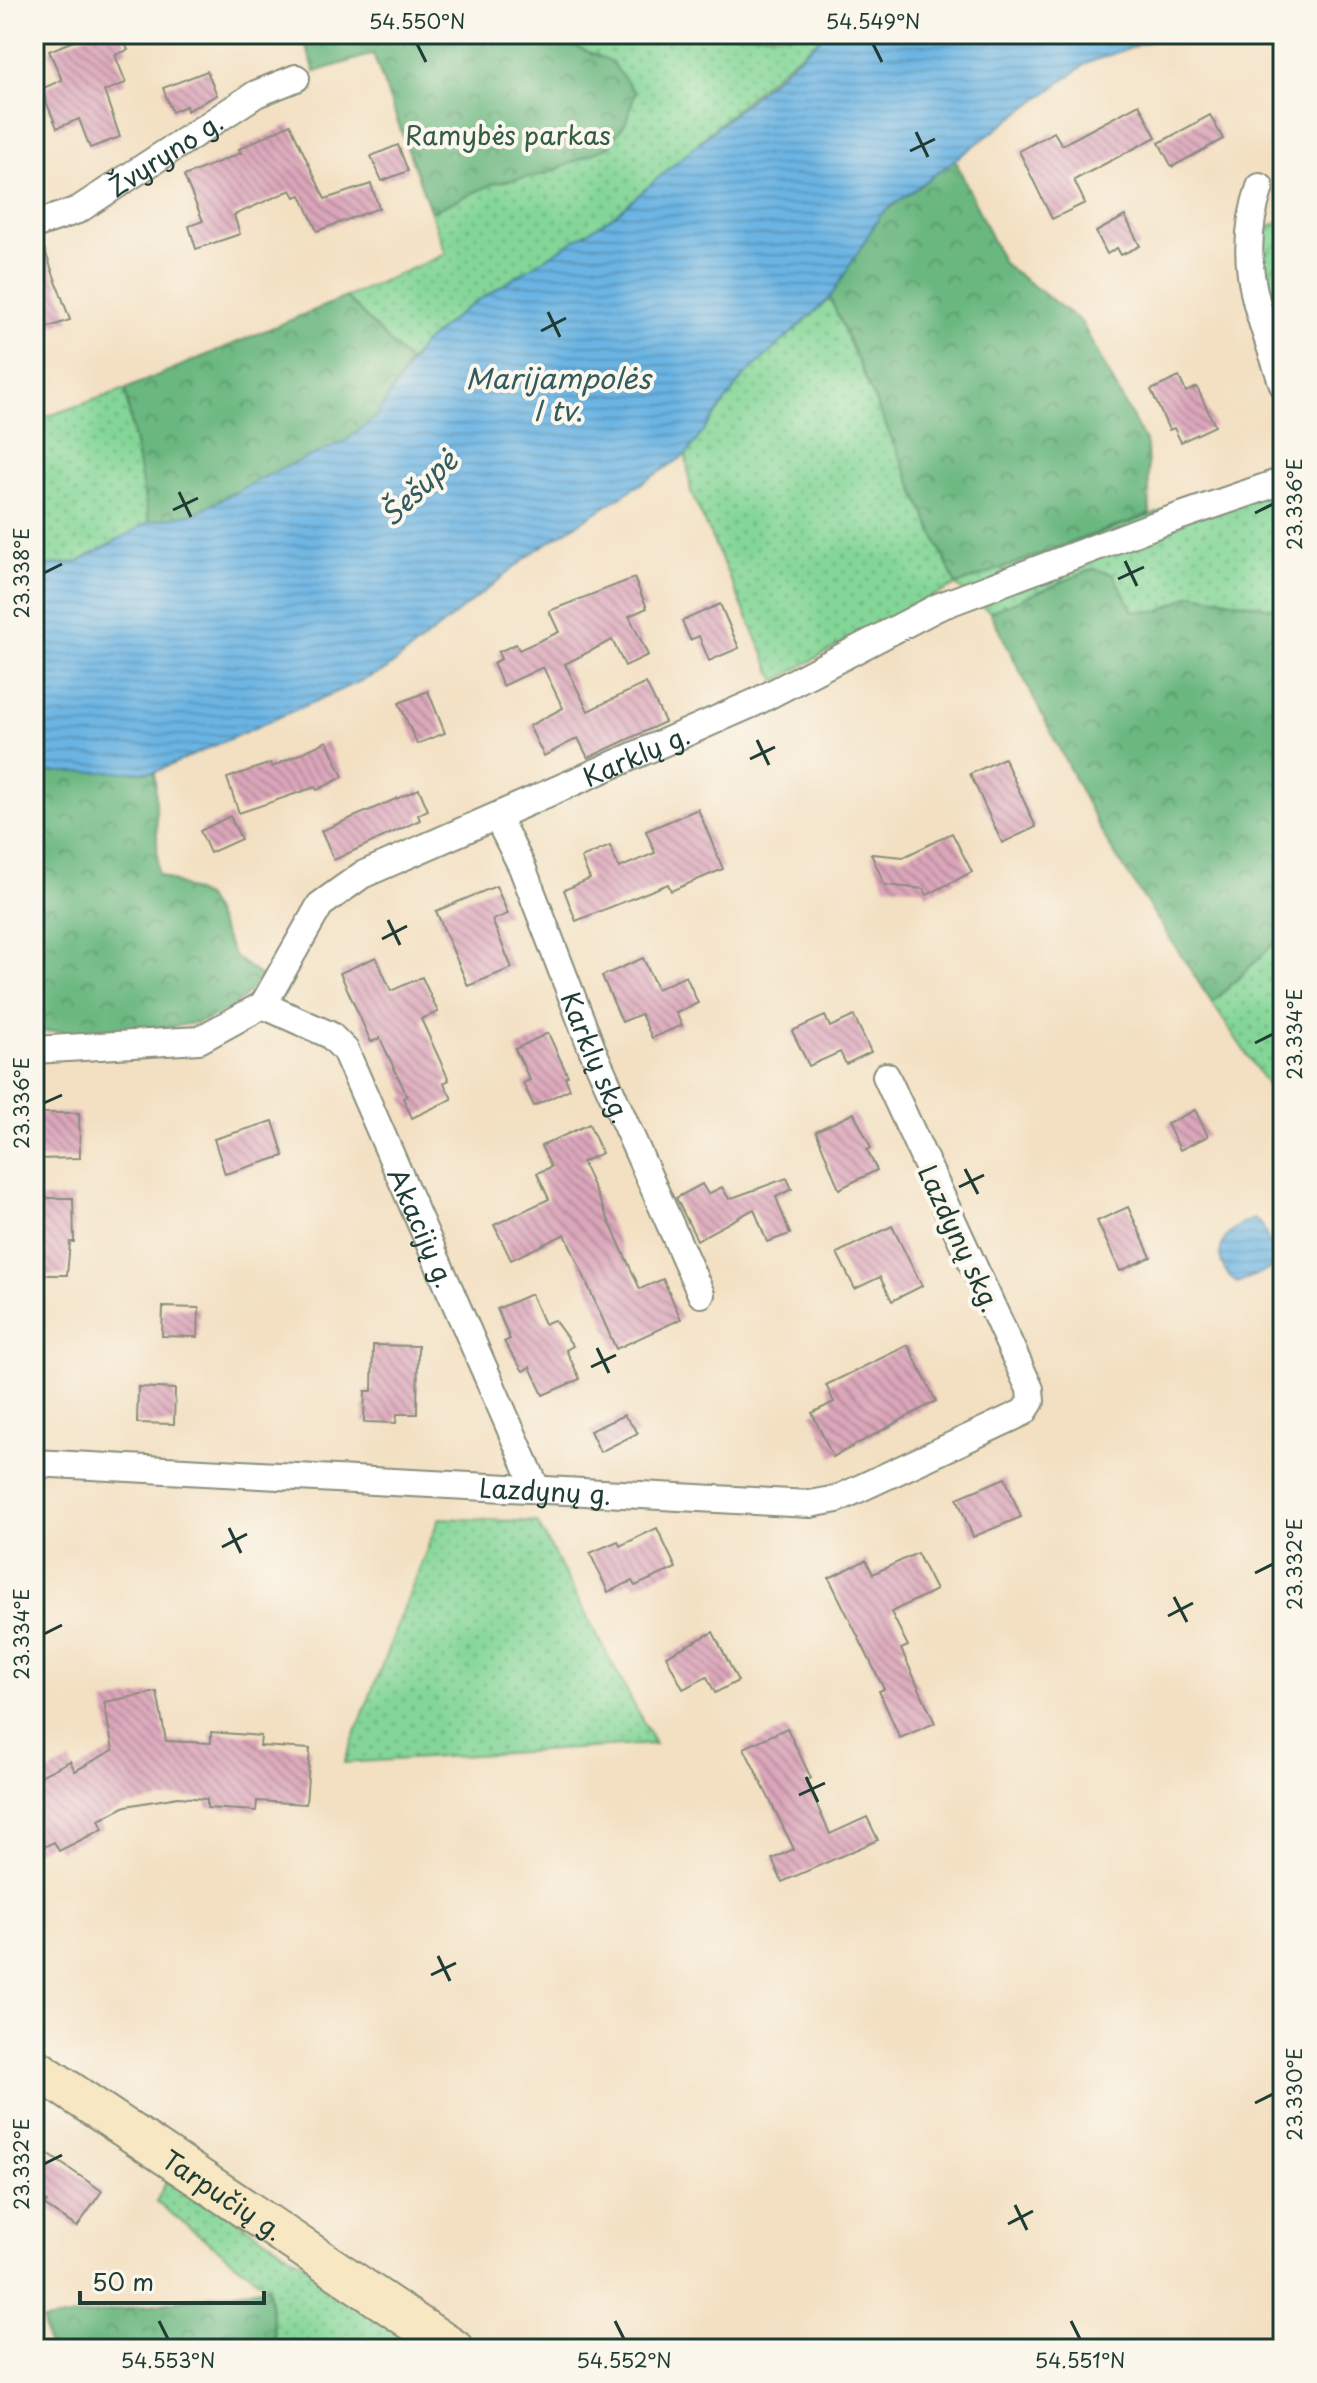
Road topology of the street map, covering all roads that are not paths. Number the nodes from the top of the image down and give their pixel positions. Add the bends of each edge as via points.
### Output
1 (296, 78) dead end
2 (1260, 187) dead end
3 (34, 225) edge
4 (1283, 385) edge
5 (1283, 481) edge
6 (497, 817) junction
7 (263, 1005) junction
8 (34, 1050) edge
9 (886, 1076) dead end
10 (701, 1294) dead end
11 (1031, 1401) joint
12 (34, 1463) edge
13 (537, 1490) junction
14 (34, 2067) edge
15 (454, 2349) edge

1 - 3 street, Žvyryno g. via 256,94 78,210
2 - 4 street via 1246,245 1252,290
5 - 6 street, Karklų g. via 938,607 754,703
6 - 7 street, Karklų g. via 362,875 320,905
6 - 10 street, Karklų skg.
7 - 8 street via 199,1040
7 - 13 street, Akacijų g. via 330,1035 345,1050
9 - 11 street, Lazdynų skg.
11 - 13 street, Lazdynų g. via 1024,1412 837,1499 810,1504
12 - 13 street, Lazdynų g.
14 - 15 main road, Tarpučių g.

